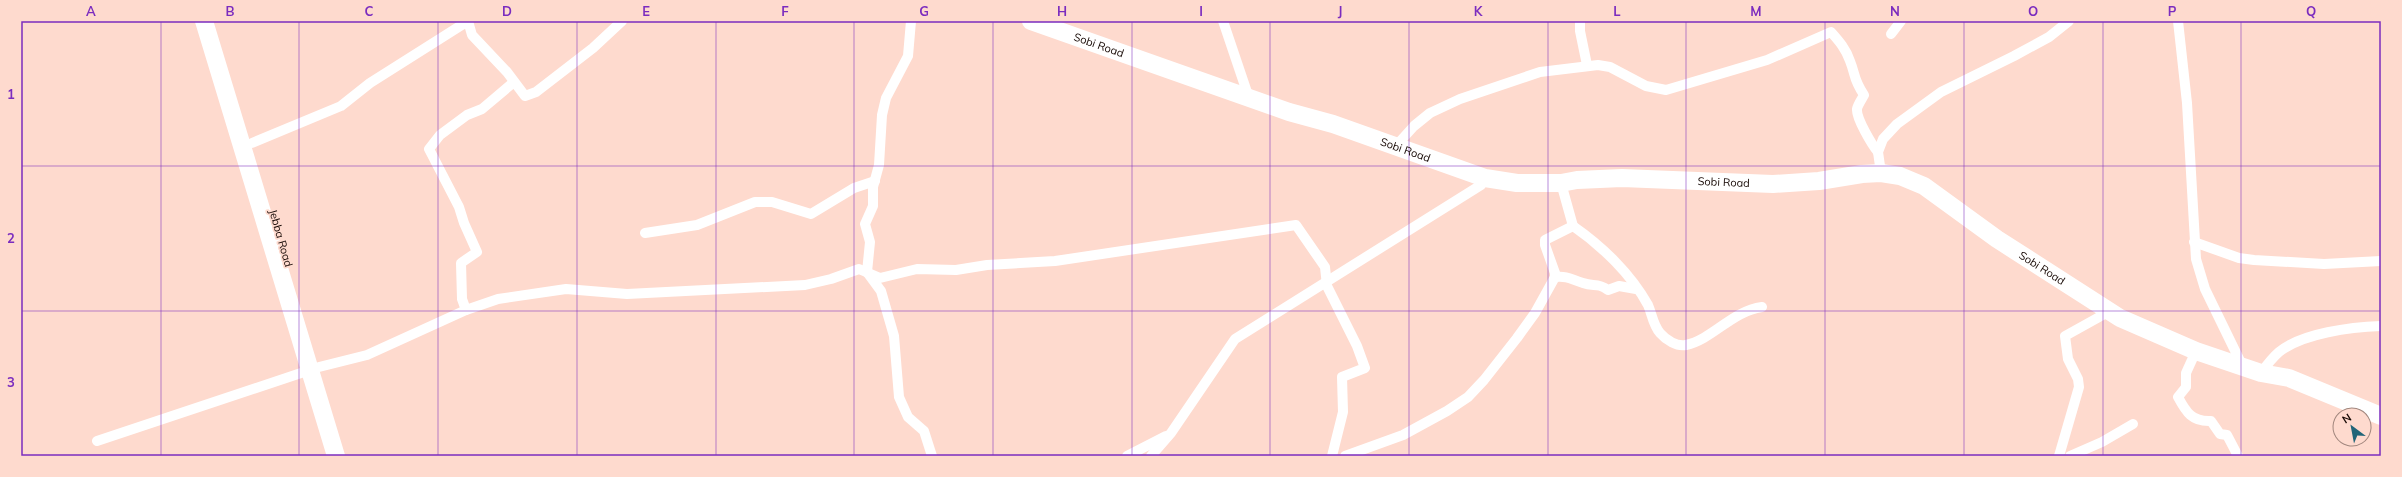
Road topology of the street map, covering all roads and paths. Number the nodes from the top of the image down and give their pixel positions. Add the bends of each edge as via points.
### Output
1 (204, 21) edge
2 (216, 21) edge
3 (468, 21) edge
4 (622, 21) edge
5 (911, 21) edge
6 (1031, 21) edge
7 (1223, 21) edge
8 (1580, 21) edge
9 (1901, 21) edge
10 (2069, 21) edge
11 (2178, 21) edge
12 (1891, 34) dead end
13 (1587, 65) junction
14 (514, 82) junction
15 (1249, 98) junction
16 (252, 143) junction
17 (1395, 147) junction
18 (1878, 152) junction
19 (1881, 173) junction
20 (1485, 178) junction
21 (875, 181) junction
22 (1562, 183) junction
23 (1573, 226) junction
24 (645, 233) dead end
25 (2194, 242) junction
26 (2381, 261) edge
27 (867, 272) junction
28 (1555, 277) junction
29 (1327, 280) junction
30 (1636, 289) junction
31 (1762, 307) dead end
32 (466, 310) junction
33 (2110, 311) junction
34 (2381, 326) edge
35 (2196, 351) junction
36 (2242, 365) junction
37 (315, 369) junction
38 (2261, 373) junction
39 (2381, 416) edge
40 (2133, 424) dead end
41 (1171, 433) junction
42 (97, 441) dead end
43 (336, 456) edge
44 (346, 456) edge
45 (932, 456) edge
46 (1127, 456) edge
47 (1151, 456) edge
48 (1332, 456) edge
49 (1345, 456) edge
50 (2059, 456) edge
51 (2070, 456) edge
52 (2238, 456) edge

1 - 37 highway
2 - 16 highway, Jebba Road
3 - 14 street via 472,36
3 - 16 street via 370,83 341,106
4 - 14 street via 593,48 536,92 525,96
5 - 21 street via 908,56 886,98 882,115 879,165
6 - 15 highway, Sobi Road
7 - 15 street
8 - 13 street
9 - 12 street
10 - 18 street via 2014,56 1941,92 1889,132
11 - 25 street via 2187,103
13 - 17 street via 1574,70 1540,72 1460,99 1430,113
13 - 18 street via 1610,67 1646,86 1666,90 1767,60 1831,32 1840,40 1850,60 1854,81 1864,95 1857,112 1865,132
14 - 32 street via 482,109 467,115 440,135 429,149 459,207 477,252 461,263 462,299
15 - 17 highway, Sobi Road via 1333,124
16 - 37 highway, Jebba Road
17 - 20 highway, Sobi Road
18 - 19 street
19 - 22 highway, Sobi Road via 1773,184 1622,178
19 - 33 highway, Sobi Road via 1900,176 1924,186 1997,239
20 - 22 highway, Sobi Road via 1537,184
20 - 29 street via 1481,185
21 - 24 street via 854,188 811,214 772,202 755,202 697,225
21 - 27 street via 872,206 865,224 870,242
22 - 23 street
23 - 28 street via 1545,240
23 - 30 street via 1605,252
25 - 26 street via 2239,258 2254,260 2324,264
25 - 36 street via 2205,289
27 - 29 street via 880,278 917,269 956,270 987,265 1055,262 1296,225 1325,267
27 - 32 street via 859,269 805,285 627,294 566,289 498,299
27 - 45 street via 881,291 894,336 899,398 908,417 924,431
28 - 30 street via 1569,276 1585,284 1600,284 1608,290 1619,286
28 - 49 street via 1521,332 1468,397 1403,435
29 - 41 street via 1235,339
29 - 48 street via 1326,286 1357,346 1365,368 1342,377 1343,412
30 - 31 street via 1648,305 1660,332 1680,346 1694,342 1739,314
32 - 37 street via 367,355
33 - 35 highway, Sobi Road
33 - 50 street via 2065,336 2068,359 2079,387
34 - 38 street via 2330,332 2291,344 2280,351
35 - 36 highway, Sobi Road
35 - 52 street via 2186,373 2186,387 2178,397 2186,412 2199,422 2211,421 2220,434 2227,435
36 - 38 highway, Sobi Road
37 - 42 street
37 - 43 highway
37 - 44 highway, Jebba Road
38 - 39 highway, Sobi Road via 2289,378
40 - 51 street via 2102,442
41 - 46 street
41 - 47 street

